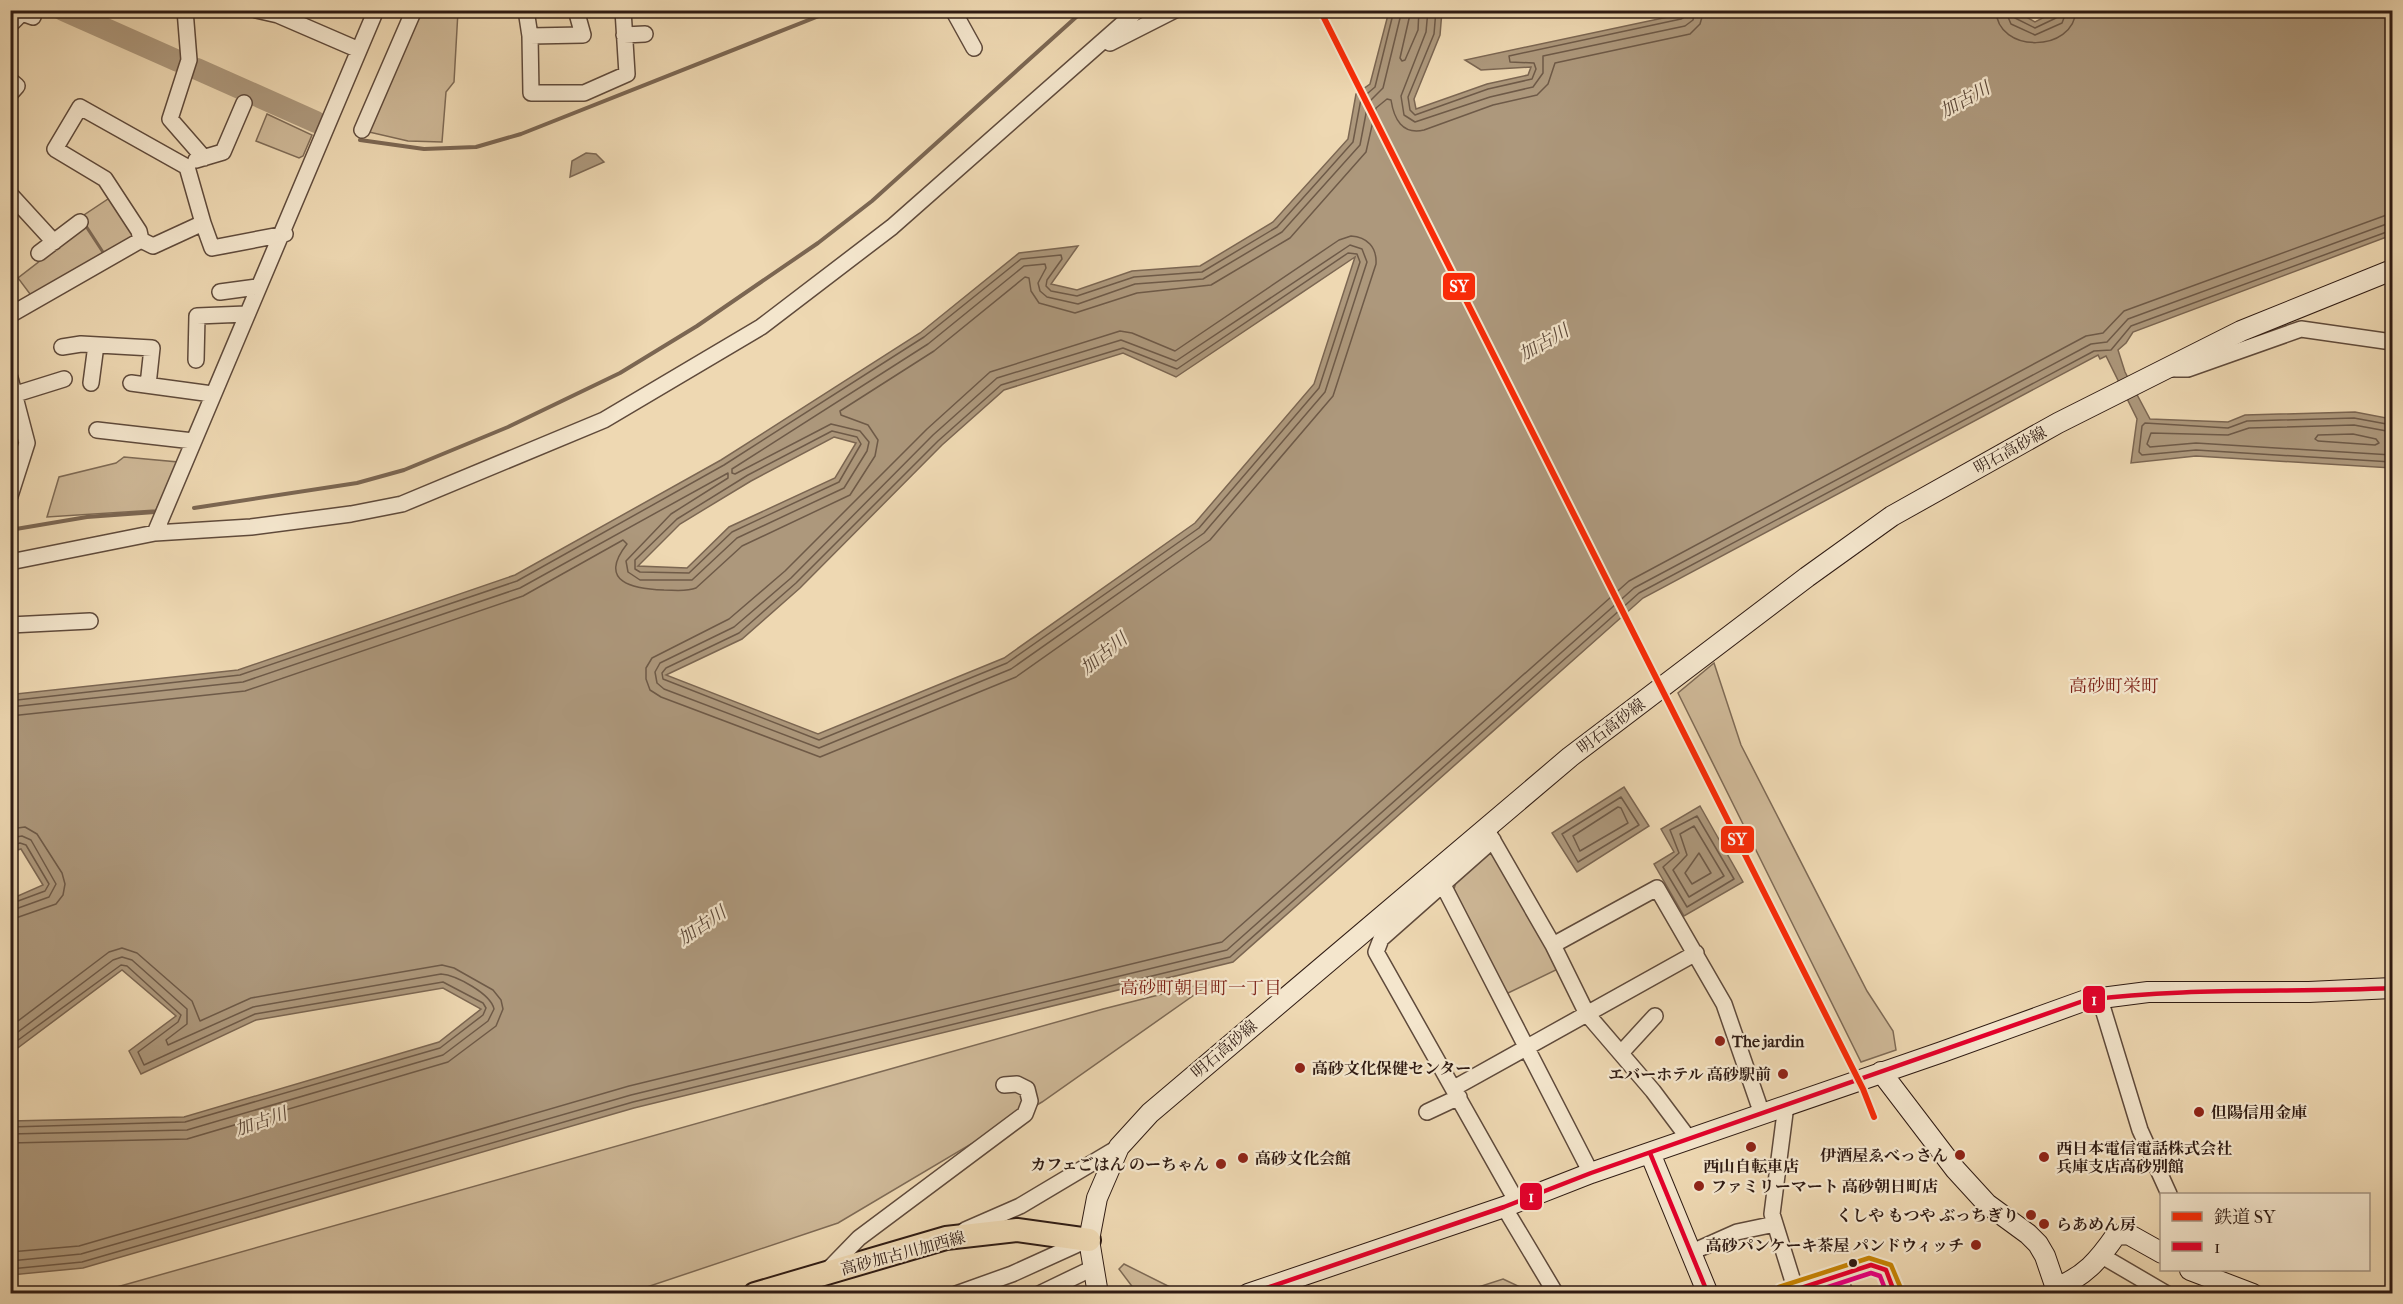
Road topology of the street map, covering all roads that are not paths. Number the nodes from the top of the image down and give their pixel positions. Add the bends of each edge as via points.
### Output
1 (185, 10) edge
2 (376, 10) edge
3 (414, 10) edge
4 (526, 10) edge
5 (576, 10) edge
6 (623, 10) edge
7 (953, 10) edge
8 (1138, 10) edge
9 (1175, 10) edge
10 (265, 11) edge
11 (33, 17) dead end
12 (10, 25) edge
13 (624, 34) junction
14 (645, 34) dead end
15 (530, 36) junction
16 (974, 48) dead end
17 (359, 51) junction
18 (1088, 54) junction
19 (10, 80) edge
20 (10, 94) edge
21 (244, 104) dead end
22 (362, 130) dead end
23 (204, 158) junction
24 (187, 167) junction
25 (10, 194) edge
26 (80, 222) dead end
27 (203, 223) junction
28 (284, 234) junction
29 (141, 240) junction
30 (54, 242) junction
31 (39, 253) dead end
32 (2392, 270) edge
33 (257, 287) junction
34 (220, 292) dead end
35 (246, 314) junction
36 (10, 315) edge
37 (2392, 342) edge
38 (96, 345) junction
39 (62, 347) dead end
40 (196, 360) dead end
41 (2167, 369) junction
42 (10, 378) edge
43 (64, 379) dead end
44 (91, 383) dead end
45 (131, 383) dead end
46 (148, 385) junction
47 (16, 394) junction
48 (212, 394) junction
49 (97, 430) dead end
50 (193, 441) junction
51 (10, 496) edge
52 (154, 533) junction
53 (10, 562) edge
54 (90, 621) dead end
55 (10, 625) edge
56 (1489, 834) junction
57 (1443, 885) junction
58 (1553, 945) junction
59 (1696, 953) junction
60 (2392, 988) edge
61 (2099, 996) junction
62 (1587, 1014) junction
63 (1655, 1016) dead end
64 (1528, 1048) junction
65 (1621, 1053) junction
66 (1881, 1072) junction
67 (1004, 1085) dead end
68 (1457, 1093) junction
69 (1786, 1105) junction
70 (1427, 1112) dead end
71 (1762, 1114) junction
72 (1689, 1139) junction
73 (1119, 1147) junction
74 (1650, 1153) junction
75 (1591, 1173) junction
76 (2169, 1193) edge
77 (1511, 1204) junction
78 (1775, 1224) junction
79 (946, 1239) junction
80 (1089, 1240) junction
81 (1692, 1252) junction
82 (2160, 1252) edge
83 (2102, 1256) junction
84 (2195, 1271) edge
85 (824, 1274) junction
86 (1839, 1275) junction
87 (1098, 1285) edge
88 (2140, 1286) edge
89 (1703, 1290) edge
90 (1788, 1291) edge
91 (2057, 1291) edge
92 (755, 1293) edge
93 (956, 1293) edge
94 (1039, 1293) edge
95 (1248, 1293) edge
96 (1556, 1293) edge
97 (1845, 1293) edge
98 (1895, 1293) edge
99 (2167, 1293) edge
100 (2253, 1293) edge

1 - 23 street via 189,60 170,119
2 - 17 street
3 - 22 street
4 - 15 street
5 - 15 street via 583,35
6 - 13 street
7 - 16 street
8 - 18 street
9 - 18 street
10 - 17 street
11 - 12 street via 22,13
13 - 14 street
13 - 15 street via 627,74 584,93 531,93
17 - 28 street
18 - 52 street via 892,227 761,327 604,420 402,504 251,527
19 - 20 street via 17,86
21 - 23 street via 237,133 223,152
23 - 24 street
24 - 27 street
24 - 29 street via 80,107 55,149 105,179
25 - 30 street
26 - 30 street
27 - 28 street via 212,248
27 - 29 street via 153,246
28 - 33 street
29 - 36 street
30 - 31 street
32 - 41 street, 明石高砂線 via 2241,331
33 - 34 street
33 - 35 street
35 - 40 street via 197,316
35 - 48 street
37 - 41 street via 2301,329 2188,369
38 - 39 street
38 - 44 street
38 - 46 street via 152,348
41 - 56 street, 明石高砂線 via 2058,423 1892,516 1570,757
42 - 47 street
43 - 47 street
45 - 46 street
46 - 48 street
47 - 51 street via 27,443
48 - 50 street
49 - 50 street
50 - 52 street
52 - 53 street
54 - 55 street
56 - 57 street
56 - 58 street
56 - 73 street, 明石高砂線 via 1150,1113
57 - 64 street
57 - 68 street via 1381,939 1376,952
58 - 59 street via 1658,888
58 - 62 street
59 - 62 street
59 - 71 street via 1724,1004
60 - 61 street
61 - 66 street
61 - 76 street via 2140,1130
62 - 64 street
62 - 65 street
63 - 65 street
64 - 68 street
64 - 75 street
65 - 72 street
66 - 69 street
66 - 91 street via 1955,1169 1988,1204 2037,1244
67 - 85 street via 1017,1084 1027,1089 1030,1101 1025,1114 859,1238
68 - 70 street
68 - 77 street
69 - 71 street
69 - 78 street via 1772,1214
71 - 72 street
72 - 74 street
73 - 79 street via 1020,1206
73 - 80 street, 明石高砂線 via 1097,1198
74 - 75 street
74 - 81 street
75 - 77 street
77 - 95 street
77 - 96 street
78 - 81 street via 1737,1232
78 - 90 street
79 - 80 main road, 高砂加古川加西線 via 1017,1230
79 - 85 main road, 高砂加古川加西線
80 - 87 street, 明石高砂線
80 - 93 street via 1012,1274
81 - 89 street
82 - 83 street via 2128,1234 2116,1236
83 - 88 street
83 - 91 street via 2080,1278
84 - 100 street
85 - 92 main road, 高砂加古川加西線
86 - 90 street
86 - 97 street
86 - 98 street via 1878,1265 1889,1274
87 - 94 street
88 - 99 street

